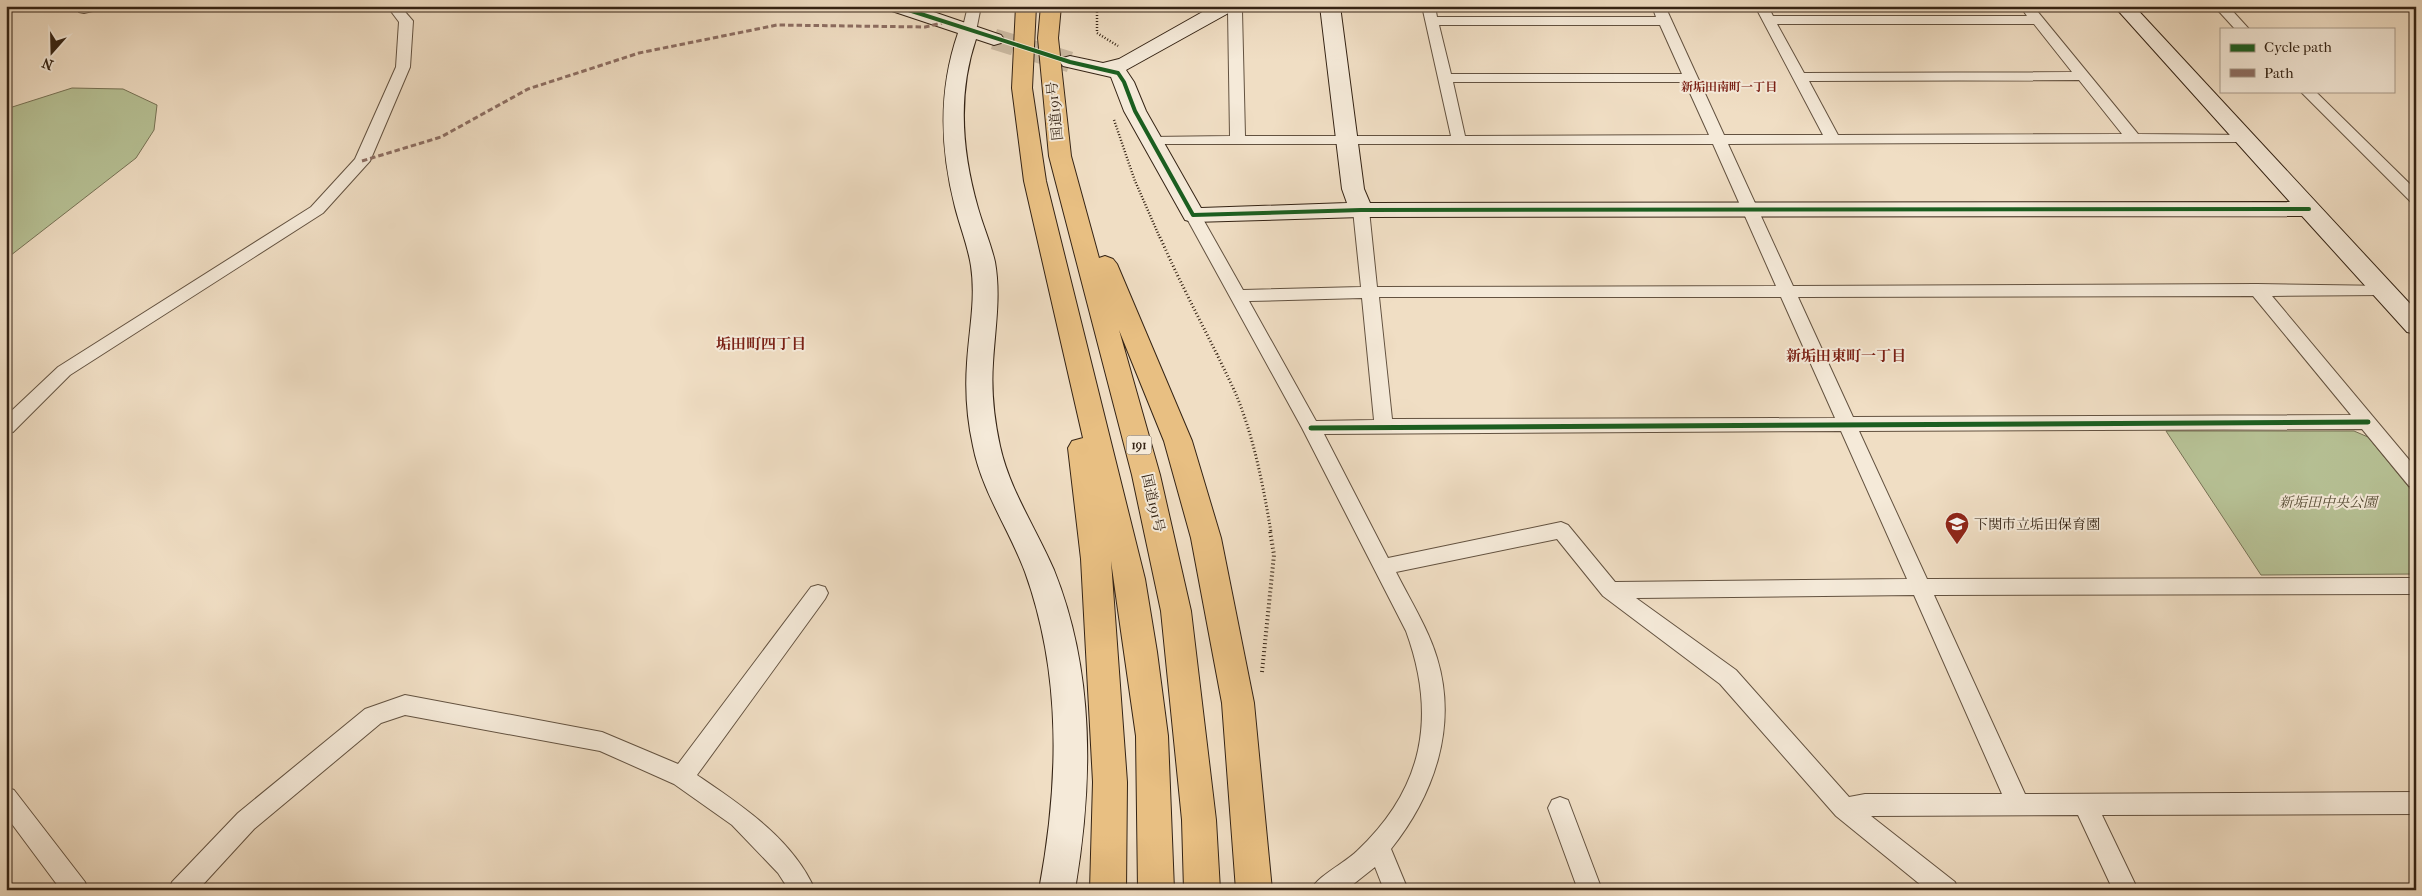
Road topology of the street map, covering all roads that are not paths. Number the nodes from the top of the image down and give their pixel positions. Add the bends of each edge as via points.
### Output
1 (84, 6) edge
2 (96, 6) edge
3 (393, 6) edge
4 (896, 6) edge
5 (1026, 6) edge
6 (1051, 6) edge
7 (1227, 6) edge
8 (1232, 6) edge
9 (1330, 6) edge
10 (1428, 6) edge
11 (1658, 6) edge
12 (1761, 6) edge
13 (2026, 6) edge
14 (2123, 6) edge
15 (2220, 6) edge
16 (1768, 20) junction
17 (2037, 20) junction
18 (1431, 21) junction
19 (1665, 21) junction
20 (979, 25) edge
21 (2242, 28) edge
22 (1070, 62) tunnel mouth
23 (1106, 69) junction
24 (2084, 76) junction
25 (1799, 77) junction
26 (1444, 78) junction
27 (1691, 78) junction
28 (2308, 92) edge
29 (2134, 138) junction
30 (2244, 138) junction
31 (1833, 139) junction
32 (1459, 140) junction
33 (1719, 140) junction
34 (1151, 141) junction
35 (1236, 141) junction
36 (1348, 141) junction
37 (1060, 156) junction
38 (2416, 199) edge
39 (1751, 209) junction
40 (2309, 209) junction
41 (1361, 210) junction
42 (1193, 214) junction
43 (2257, 289) junction
44 (1787, 290) junction
45 (2383, 290) junction
46 (1370, 292) junction
47 (1238, 296) junction
48 (1065, 313) junction
49 (2416, 326) edge
50 (2368, 422) junction
51 (1846, 425) junction
52 (1384, 426) junction
53 (6, 427) edge
54 (1310, 428) junction
55 (2416, 481) edge
56 (1382, 567) junction
57 (2416, 586) edge
58 (1919, 587) junction
59 (1610, 590) junction
60 (818, 592) dead end
61 (682, 777) junction
62 (6, 797) edge
63 (2018, 803) junction
64 (2416, 803) edge
65 (2085, 804) junction
66 (1560, 808) dead end
67 (1844, 808) junction
68 (1377, 848) junction
69 (76, 890) edge
70 (181, 890) edge
71 (803, 890) edge
72 (1057, 890) edge
73 (1108, 890) edge
74 (1156, 890) edge
75 (1202, 890) edge
76 (1254, 890) edge
77 (1323, 890) edge
78 (1396, 890) edge
79 (1590, 890) edge
80 (1946, 890) edge
81 (2126, 890) edge

1 - 2 street via 84,9
3 - 53 street via 406,21 403,67 362,161 317,210 64,371
4 - 20 street
5 - 48 highway, 国道191号 via 1022,88 1035,181
6 - 37 highway, 国道191号 / 191 via 1048,38
7 - 23 street via 1126,63
8 - 35 street via 1235,11 1239,122
9 - 36 street
10 - 18 street
11 - 19 street
12 - 16 street
13 - 17 street
14 - 30 street
15 - 21 street
16 - 17 street
16 - 25 street
17 - 24 street
18 - 19 street
18 - 26 street
19 - 27 street
20 - 72 street via 958,57 952,109 953,136 959,179 984,266 987,316 980,379 987,450 1000,495 1038,568 1052,606 1066,666 1071,756 1062,868
22 - 23 street
23 - 34 street via 1118,73 1124,82
24 - 25 street
24 - 29 street
25 - 31 street
26 - 27 street
26 - 32 street
27 - 33 street
28 - 38 street
29 - 30 street
29 - 31 street
30 - 40 street
31 - 33 street
32 - 33 street
32 - 36 street
33 - 39 street
34 - 35 street
34 - 42 street
35 - 36 street
36 - 41 street via 1353,189
37 - 75 highway, 国道191号 / 191 via 1146,474 1176,611 1199,820
37 - 76 highway via 1178,441 1193,489 1208,546 1238,703
39 - 40 street
39 - 41 street
39 - 44 street
40 - 45 street
41 - 42 street
41 - 46 street
42 - 47 street
43 - 44 street
43 - 45 street
43 - 50 street
44 - 46 street
44 - 51 street
45 - 49 street
46 - 47 street
46 - 52 street
47 - 54 street
48 - 73 highway via 1096,559 1110,782
48 - 74 highway, 国道191号 via 1130,579 1152,736
50 - 51 street
50 - 55 street
51 - 52 street
51 - 58 street
52 - 54 street
54 - 56 street
56 - 59 street via 1561,530
56 - 68 street via 1425,651 1432,685 1434,728 1431,751 1416,792 1407,810
57 - 58 street
58 - 59 street
58 - 63 street
59 - 67 street via 1728,677
60 - 61 street
61 - 70 street via 602,742 405,705 374,716 328,753 246,821
61 - 71 street via 740,816 787,865
62 - 69 street
63 - 65 street
63 - 67 street
64 - 65 street
65 - 81 street
66 - 79 street
67 - 80 street
68 - 77 street via 1352,872
68 - 78 street via 1389,868

